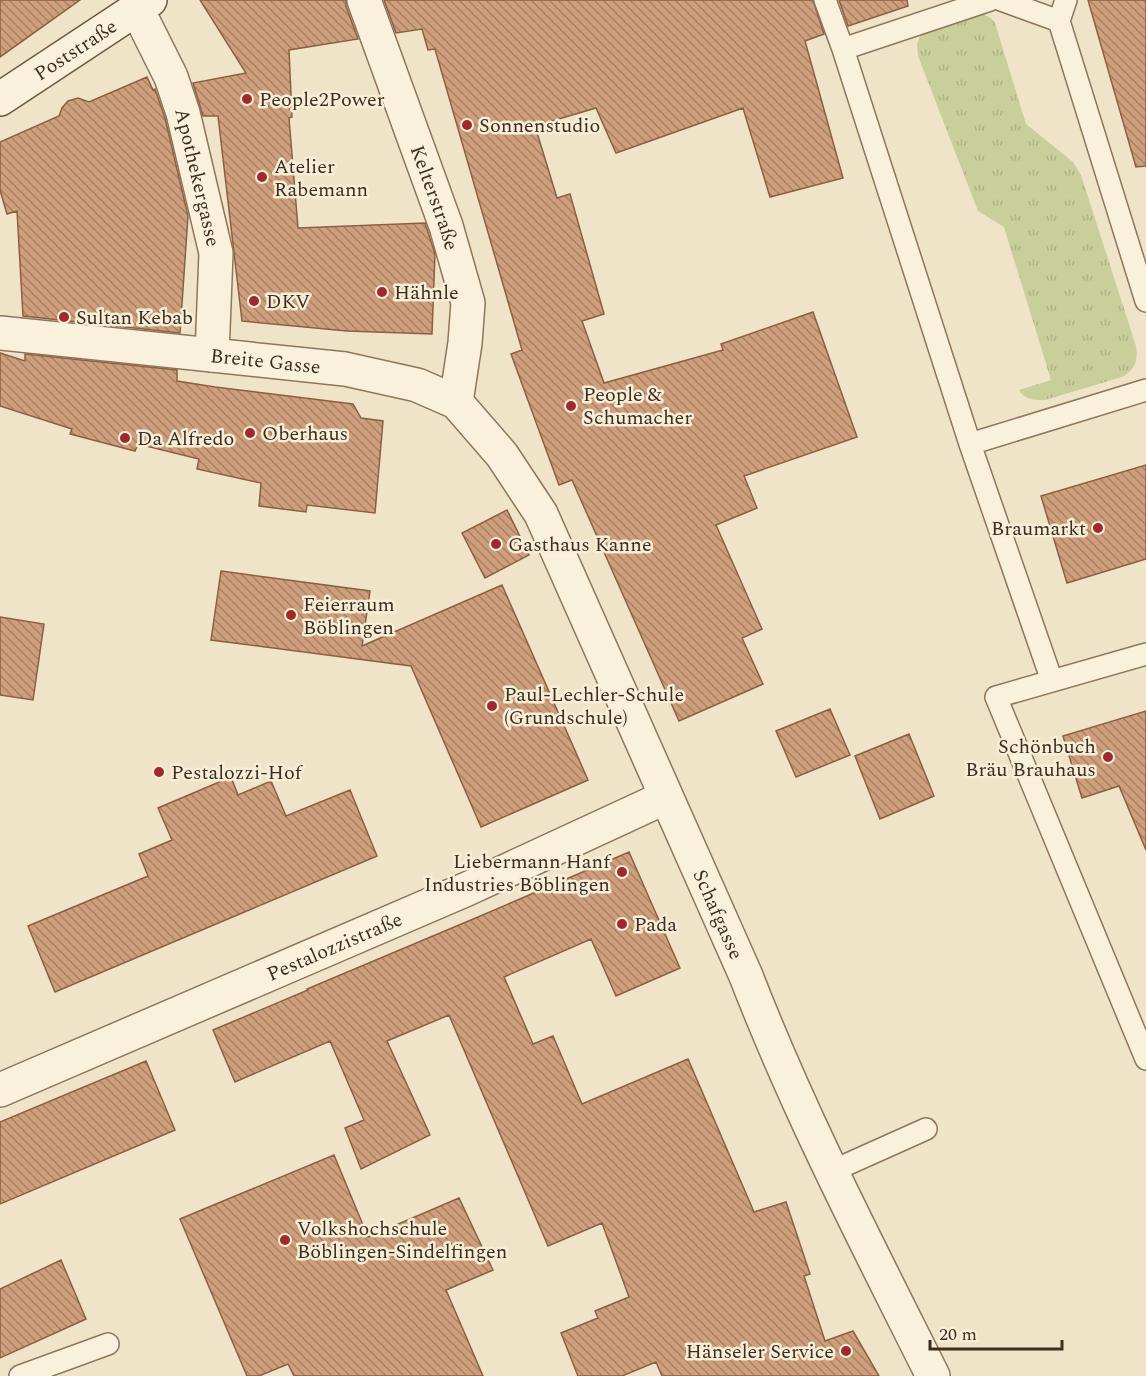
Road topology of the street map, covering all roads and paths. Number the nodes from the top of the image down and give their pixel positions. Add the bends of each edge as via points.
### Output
1 (364, 0) edge
2 (825, 0) edge
3 (990, 0) edge
4 (1001, 0) edge
5 (1066, 0) edge
6 (143, 4) edge
7 (1059, 21) junction
8 (843, 49) junction
9 (0, 99) edge
10 (1146, 301) edge
11 (0, 333) edge
12 (212, 355) junction
13 (1146, 390) edge
14 (456, 402) junction
15 (970, 444) junction
16 (502, 455) joint
17 (1146, 654) edge
18 (1053, 681) junction
19 (666, 797) junction
20 (1146, 1059) edge
21 (0, 1090) edge
22 (926, 1130) dead end
23 (830, 1172) junction
24 (108, 1344) dead end
25 (20, 1376) edge
26 (933, 1376) edge

1 - 14 street, Kelterstraße via 446,226 468,303
2 - 8 lane
3 - 8 lane
4 - 7 lane
5 - 7 lane
6 - 9 street, Poststraße
6 - 12 street, Apothekergasse via 183,113 216,253
7 - 10 lane
8 - 15 lane
11 - 12 street, Breite Gasse
12 - 14 street, Breite Gasse via 345,369 417,385
13 - 15 lane
14 - 16 street, Breite Gasse
15 - 18 lane
16 - 19 street, Schafgasse via 541,514
17 - 18 lane
18 - 20 lane via 996,697
19 - 21 street, Pestalozzistraße via 467,889
19 - 23 street, Schafgasse
22 - 23 lane
23 - 26 street, Schafgasse
24 - 25 lane

